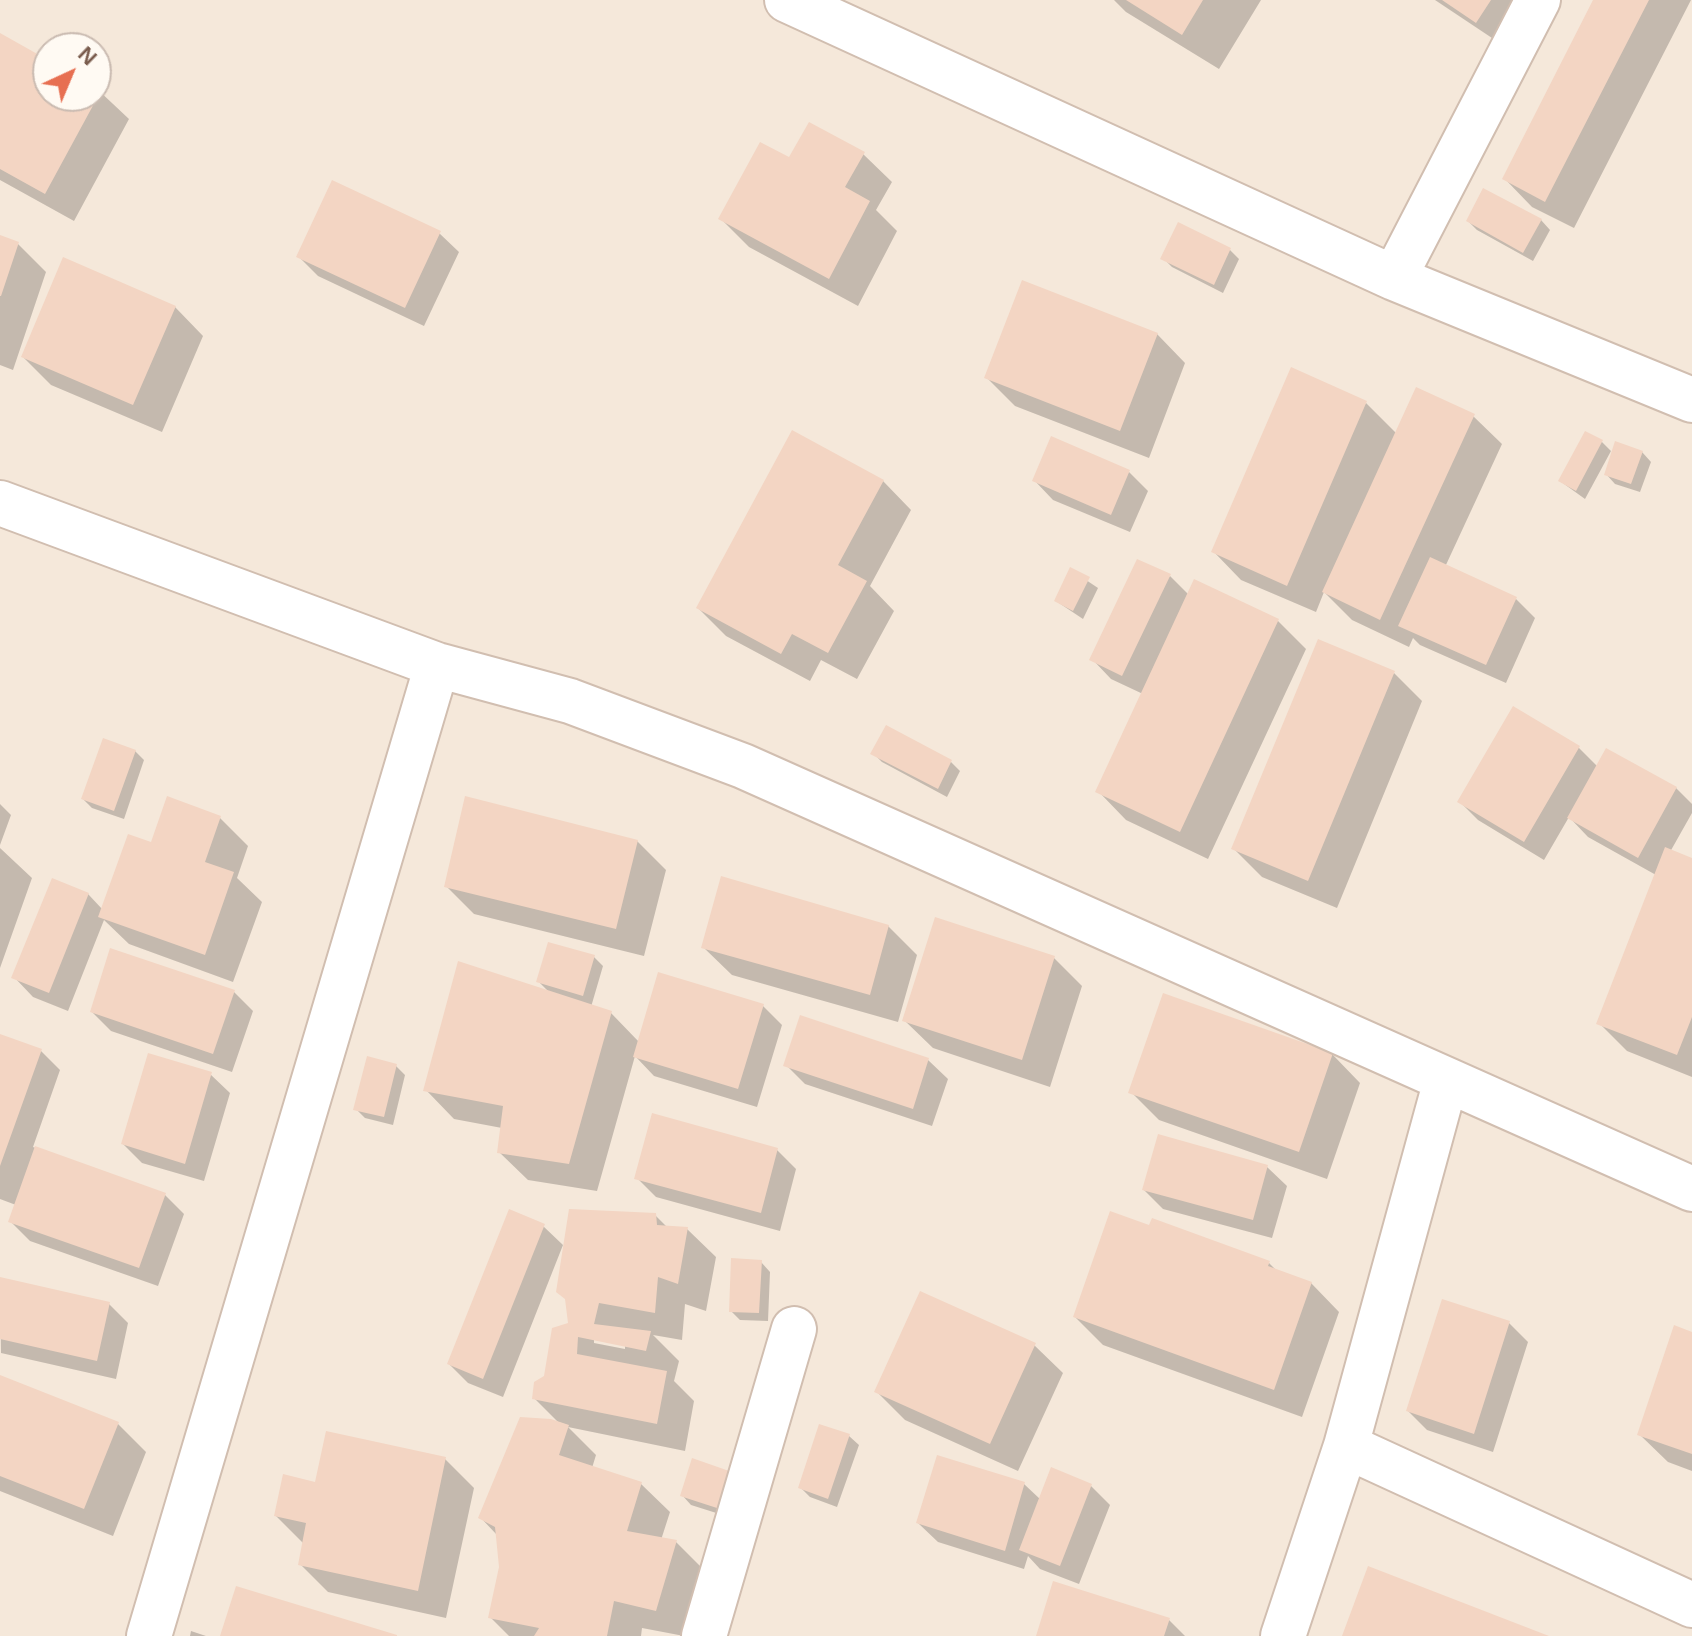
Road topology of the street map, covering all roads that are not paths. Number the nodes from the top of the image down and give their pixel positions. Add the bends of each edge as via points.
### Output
1 (787, 0) edge
2 (1538, 0) edge
3 (1394, 278) junction
4 (1692, 400) edge
5 (0, 503) edge
6 (437, 665) junction
7 (1446, 1080) junction
8 (1692, 1189) edge
9 (794, 1329) dead end
10 (1346, 1446) junction
11 (1692, 1605) edge
12 (149, 1636) edge
13 (704, 1636) edge
14 (1283, 1636) edge

1 - 3 street
2 - 3 street
3 - 4 street
5 - 6 street
6 - 7 street via 570,701 743,766
6 - 12 street
7 - 8 street
7 - 10 street
9 - 13 street
10 - 11 street
10 - 14 street

